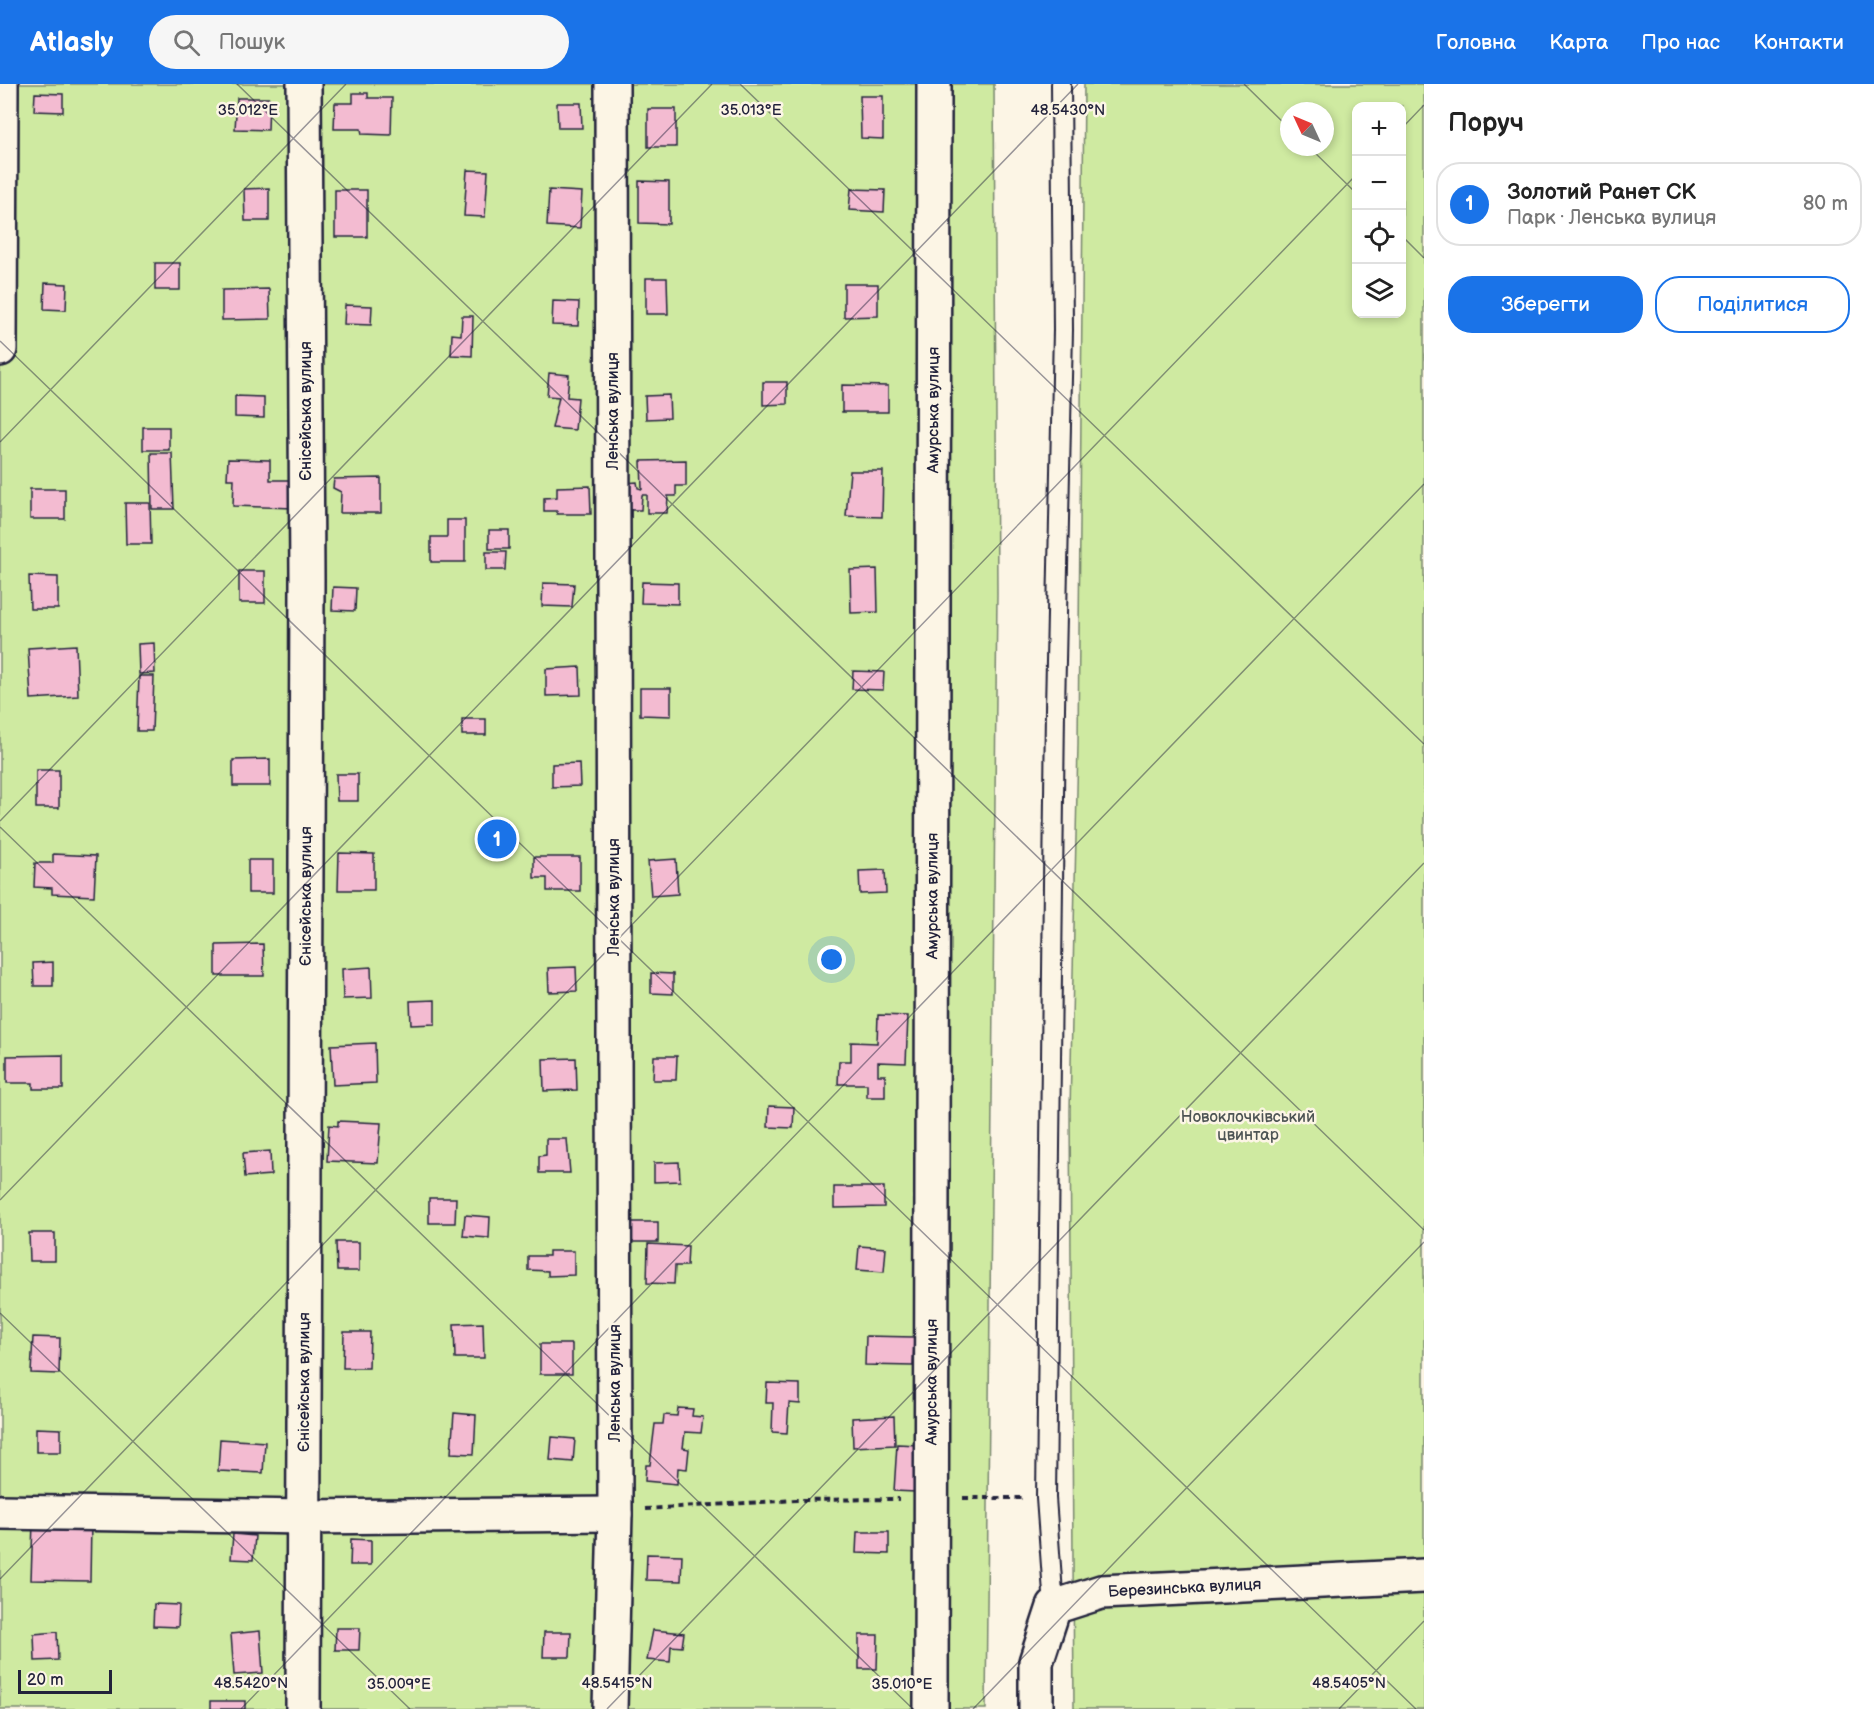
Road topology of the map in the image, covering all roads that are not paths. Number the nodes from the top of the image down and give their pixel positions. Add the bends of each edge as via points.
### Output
1 (1, 84) edge
2 (304, 84) edge
3 (612, 84) edge
4 (934, 84) edge
5 (1062, 84) edge
6 (0, 349) edge
7 (0, 1512) edge
8 (615, 1512) junction
9 (303, 1517) junction
10 (1424, 1576) edge
11 (1054, 1607) junction
12 (303, 1709) edge
13 (610, 1709) edge
14 (931, 1709) edge
15 (1036, 1709) edge

1 - 6 street
2 - 9 street, Єнісейська вулиця via 308,579
3 - 8 street, Ленська вулиця
4 - 14 street, Амурська вулиця
5 - 11 lane via 1063,330 1046,1498
7 - 9 street
8 - 9 street
8 - 13 street, Ленська вулиця
9 - 12 street, Єнісейська вулиця
10 - 11 street, Березинська вулиця via 1101,1592
11 - 15 street via 1036,1662

